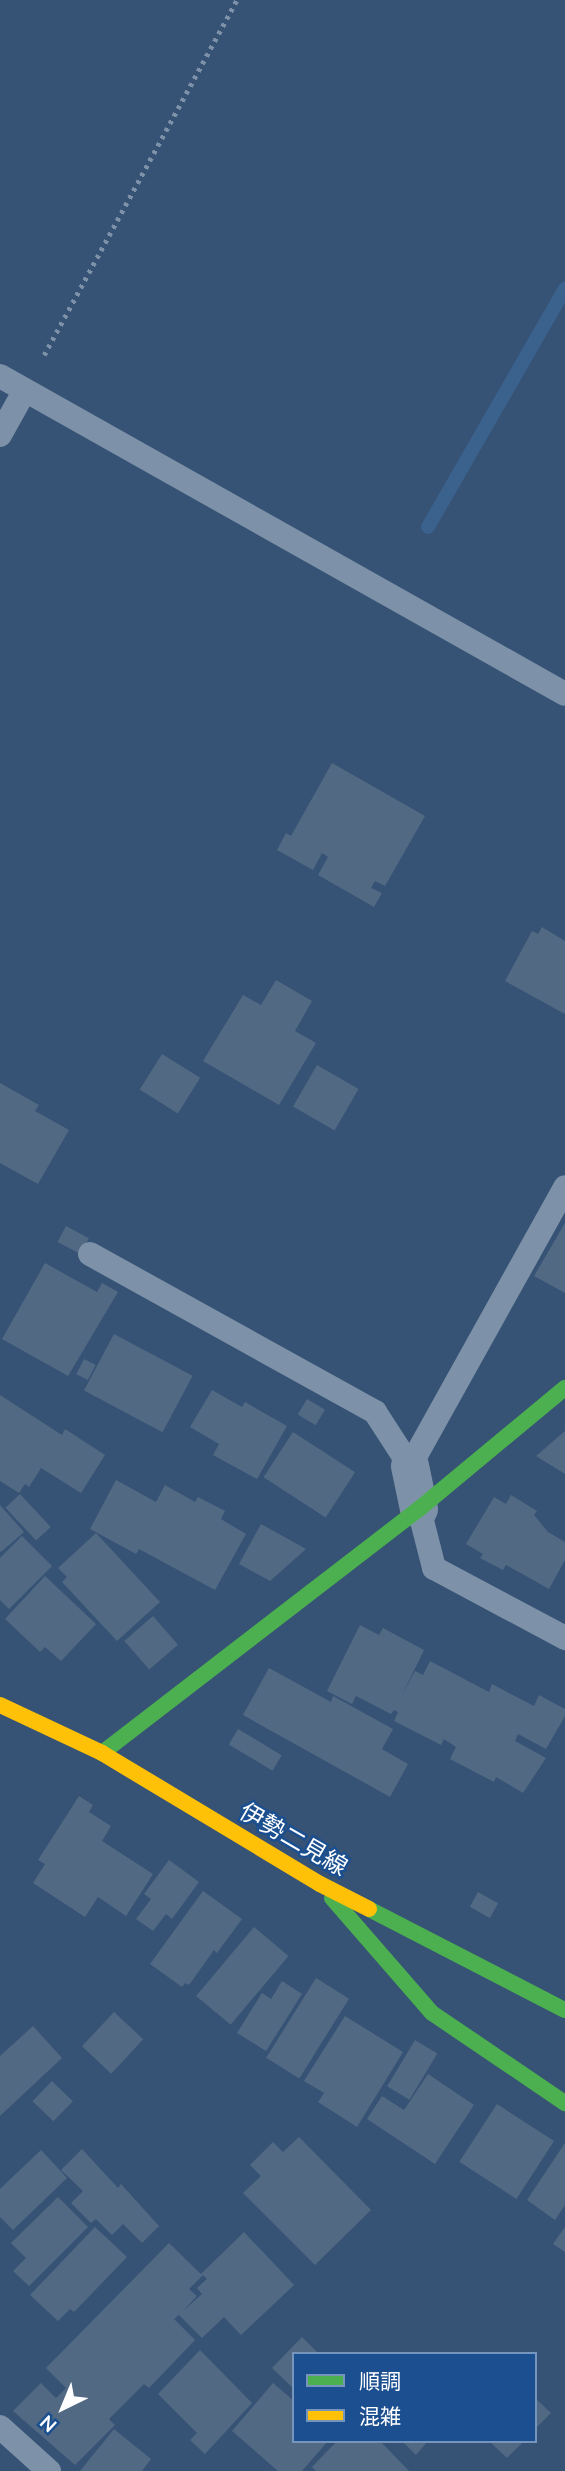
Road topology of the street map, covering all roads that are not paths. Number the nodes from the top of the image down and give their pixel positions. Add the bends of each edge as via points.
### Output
1 (0, 376) edge
2 (25, 390) junction
3 (0, 435) edge
4 (565, 694) edge
5 (565, 1187) edge
6 (90, 1254) dead end
7 (565, 1388) edge
8 (410, 1466) junction
9 (419, 1509) junction
10 (565, 1638) edge
11 (0, 1705) edge
12 (102, 1753) junction
13 (320, 1884) junction
14 (565, 2010) edge
15 (565, 2103) edge
16 (0, 2427) edge
17 (49, 2471) edge

1 - 2 lane
2 - 3 lane
2 - 4 lane
5 - 8 lane
6 - 8 lane via 375,1412
7 - 9 street
8 - 9 street
9 - 10 lane via 434,1568
9 - 12 street
11 - 12 street, 伊勢二見線
12 - 13 street, 伊勢二見線
13 - 14 street, 伊勢二見線
13 - 15 street via 432,2013
16 - 17 lane

